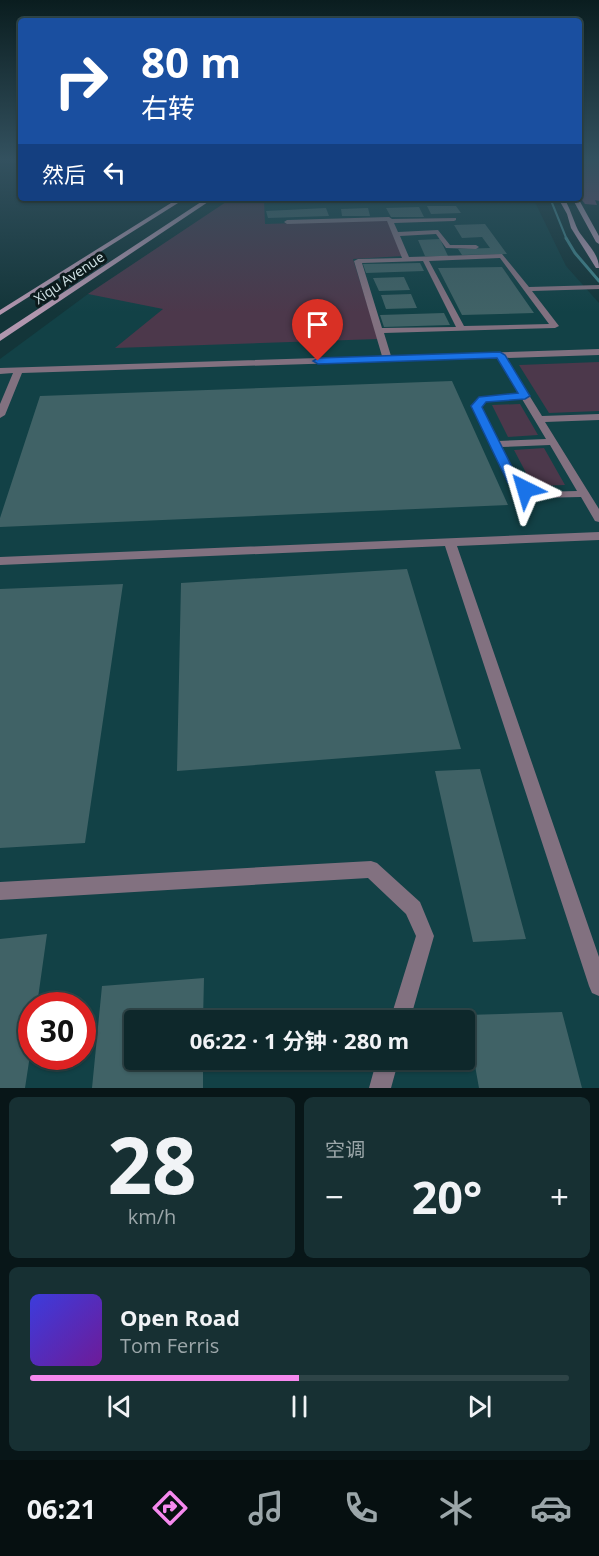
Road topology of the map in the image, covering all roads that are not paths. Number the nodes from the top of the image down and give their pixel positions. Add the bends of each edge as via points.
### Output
1 (163, 211) edge
2 (192, 211) edge
3 (567, 211) edge
4 (582, 211) edge
5 (454, 219) dead end
6 (390, 221) junction
7 (287, 222) dead end
8 (599, 225) edge
9 (591, 226) junction
10 (574, 227) junction
11 (395, 234) junction
12 (599, 242) edge
13 (476, 247) dead end
14 (425, 259) junction
15 (407, 260) junction
16 (599, 266) edge
17 (599, 287) edge
18 (527, 289) junction
19 (0, 313) edge
20 (461, 329) junction
21 (379, 332) junction
22 (0, 339) edge
23 (599, 352) edge
24 (500, 355) junction
25 (387, 358) junction
26 (0, 370) edge
27 (19, 370) junction
28 (525, 396) junction
29 (0, 414) edge
30 (599, 417) edge
31 (539, 419) junction
32 (553, 442) junction
33 (495, 444) junction
34 (584, 494) junction
35 (599, 518) edge
36 (599, 536) edge
37 (450, 542) junction
38 (0, 561) edge
39 (0, 891) edge
40 (599, 986) edge
41 (403, 1010) edge
42 (385, 1070) edge
43 (380, 1088) edge

1 - 19 main road, Xiqu Avenue
2 - 22 main road, Xiqu Avenue
3 - 10 main road
4 - 9 main road
5 - 6 street
6 - 7 street
6 - 11 street
8 - 9 main road
9 - 10 main road
9 - 12 main road
10 - 16 main road
11 - 13 street via 438,232 448,247
11 - 15 street
14 - 15 street
14 - 18 street via 502,256
14 - 20 street
15 - 21 street via 358,261
17 - 18 street
18 - 20 street via 555,326
20 - 21 street
21 - 25 street
23 - 24 street
24 - 25 street
24 - 28 street
25 - 27 street
26 - 27 street
27 - 29 street
28 - 31 street
28 - 33 street via 483,399 476,406
30 - 31 street
31 - 32 street
32 - 33 street
32 - 34 street
33 - 34 street via 514,483 521,488 535,495
34 - 35 street
36 - 37 street
37 - 38 street
37 - 40 street
39 - 41 street via 371,869 414,908 425,936
42 - 43 street

